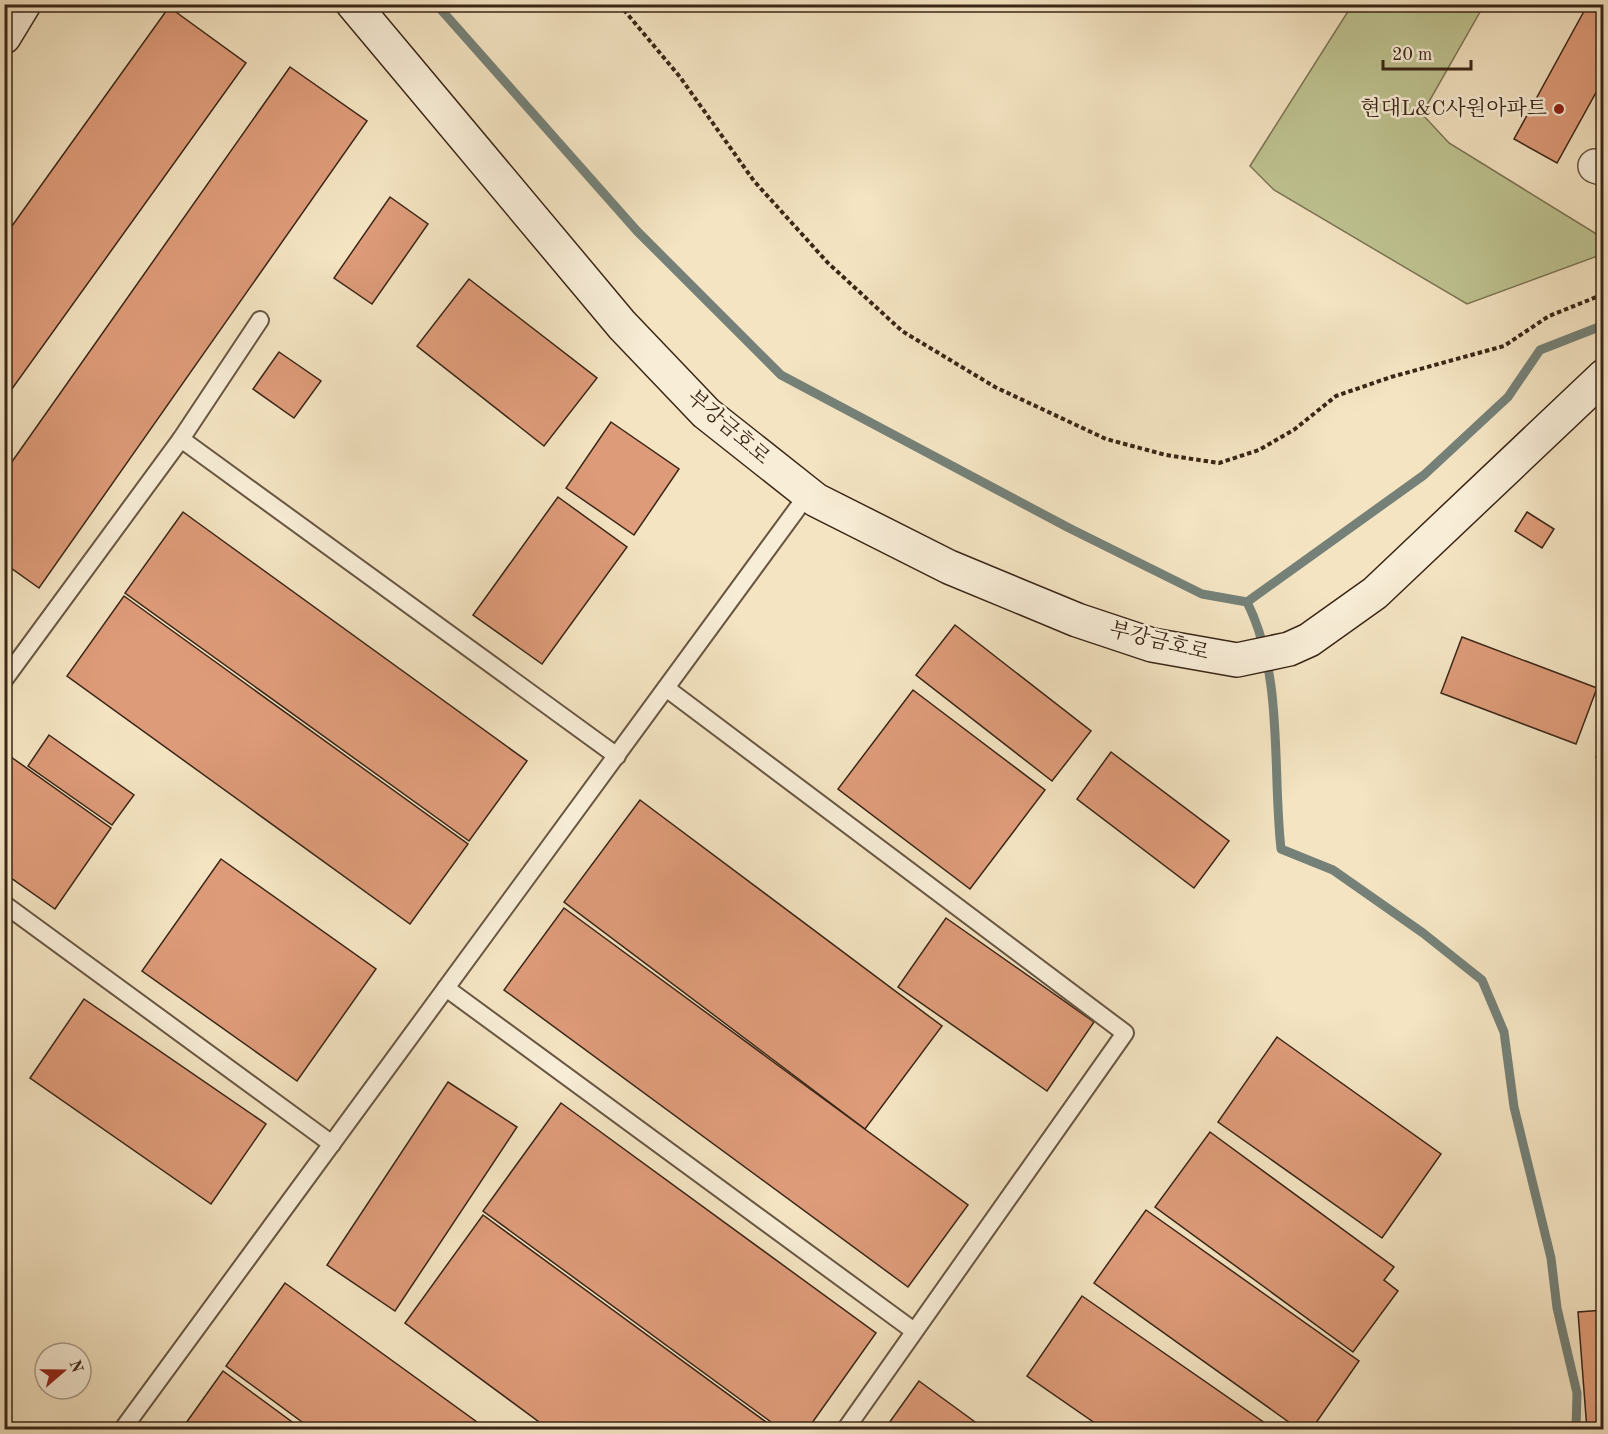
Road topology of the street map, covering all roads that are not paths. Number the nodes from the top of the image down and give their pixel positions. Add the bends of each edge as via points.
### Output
1 (24, 4) edge
2 (353, 4) edge
3 (4, 37) edge
4 (260, 320) dead end
5 (1603, 377) edge
6 (181, 439) junction
7 (808, 494) junction
8 (4, 680) edge
9 (666, 688) junction
10 (616, 756) junction
11 (4, 904) edge
12 (446, 988) junction
13 (332, 1144) junction
14 (914, 1331) junction
15 (125, 1426) dead end
16 (845, 1430) edge

1 - 3 street
2 - 7 street, 부강금호로 via 622,325 706,413
4 - 6 lane
5 - 7 street, 부강금호로 via 1375,592 1309,640 1289,649 1237,660 1152,645 1077,621 949,567
6 - 8 lane
6 - 10 lane
7 - 9 lane
9 - 10 lane
9 - 14 lane via 1125,1033
10 - 12 lane
11 - 13 lane
12 - 13 lane
12 - 14 lane
13 - 15 lane
14 - 16 lane

